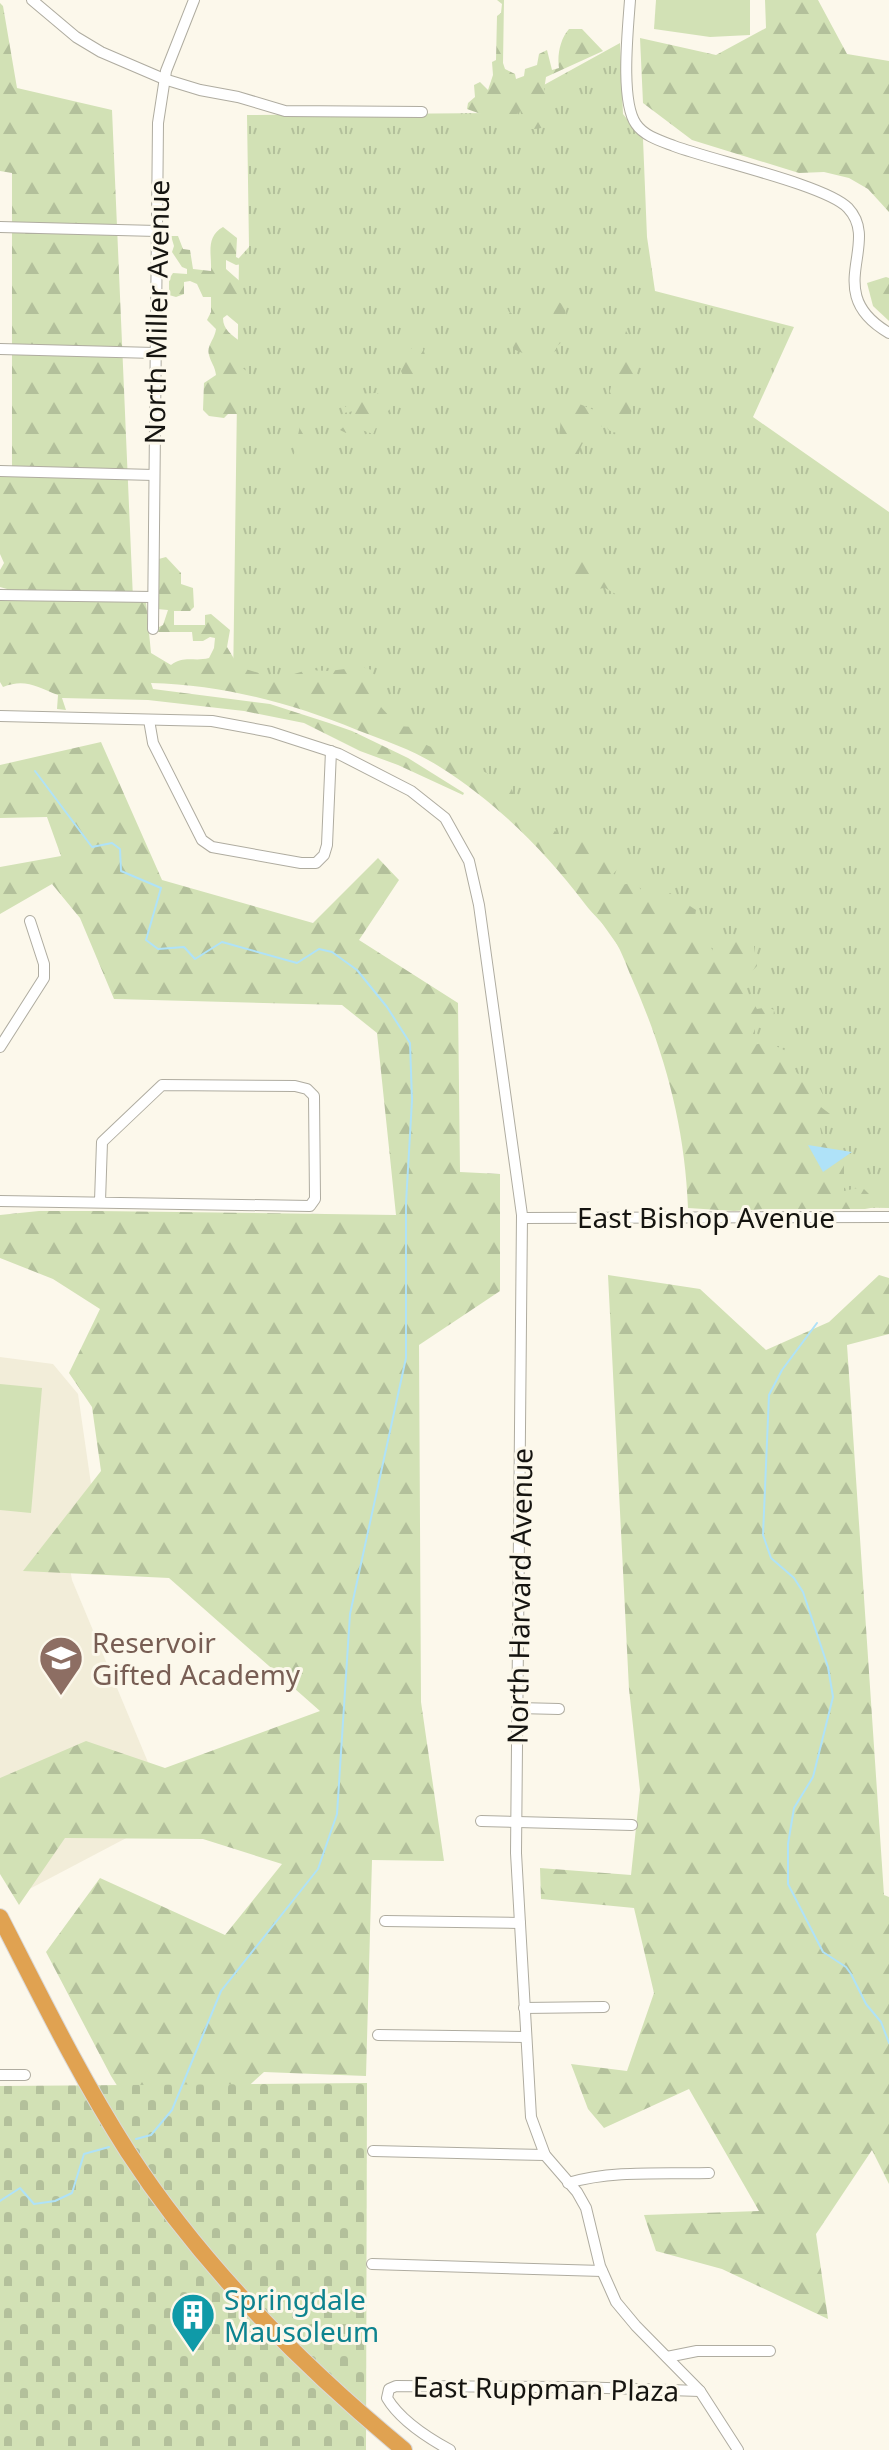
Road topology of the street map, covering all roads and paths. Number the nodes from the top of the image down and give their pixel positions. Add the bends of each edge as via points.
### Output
1 (32, 0) edge
2 (194, 0) edge
3 (630, 0) edge
4 (164, 79) junction
5 (422, 112) dead end
6 (0, 227) edge
7 (157, 231) junction
8 (889, 333) edge
9 (0, 349) edge
10 (155, 353) junction
11 (0, 471) edge
12 (154, 475) junction
13 (0, 595) edge
14 (153, 597) junction
15 (153, 629) dead end
16 (0, 716) edge
17 (149, 720) junction
18 (331, 751) junction
19 (30, 921) dead end
20 (0, 1047) edge
21 (0, 1201) edge
22 (100, 1201) junction
23 (889, 1217) edge
24 (522, 1218) junction
25 (518, 1708) junction
26 (559, 1709) dead end
27 (481, 1821) dead end
28 (516, 1824) junction
29 (632, 1825) dead end
30 (0, 1917) edge
31 (385, 1921) dead end
32 (520, 1923) junction
33 (604, 2007) dead end
34 (524, 2008) junction
35 (378, 2035) dead end
36 (525, 2037) junction
37 (0, 2075) edge
38 (25, 2075) dead end
39 (373, 2151) dead end
40 (545, 2155) junction
41 (709, 2173) dead end
42 (568, 2183) junction
43 (372, 2264) dead end
44 (602, 2271) junction
45 (770, 2351) dead end
46 (667, 2357) junction
47 (700, 2391) junction
48 (404, 2450) edge
49 (450, 2450) edge
50 (738, 2450) edge

1 - 4 street via 89,45
2 - 4 street, North Miller Avenue
3 - 8 street via 628,96 638,126 674,146 824,192 842,203 858,223 854,276 859,305
4 - 5 street via 285,111
4 - 7 street, North Miller Avenue
6 - 7 street
7 - 10 street, North Miller Avenue
9 - 10 street
10 - 12 street, North Miller Avenue
11 - 12 street
12 - 14 street, North Miller Avenue
13 - 14 street
14 - 15 street, North Miller Avenue
16 - 17 street, North Harvard Avenue
17 - 18 street, North Harvard Avenue via 230,724
17 - 18 street via 153,743 202,840 216,848 301,863 318,862 327,849
18 - 24 street, North Harvard Avenue via 426,801 447,821 469,861
19 - 20 street via 44,978
21 - 22 street
22 - 22 street via 105,1138 157,1087 299,1086 311,1091 316,1101 315,1202 310,1206
23 - 24 street, East Bishop Avenue
24 - 25 street, North Harvard Avenue
25 - 26 street
25 - 28 street, North Harvard Avenue
27 - 28 street
28 - 29 street
28 - 32 street, North Harvard Avenue
30 - 48 highway via 79,2069 155,2191 222,2275 285,2342
31 - 32 street
32 - 34 street, North Harvard Avenue
33 - 34 street
34 - 36 street, North Harvard Avenue
35 - 36 street
36 - 40 street, North Harvard Avenue via 531,2117
37 - 38 street
39 - 40 street
40 - 42 street, North Harvard Avenue
41 - 42 street via 623,2175
42 - 44 street, North Harvard Avenue via 588,2212
43 - 44 street
44 - 46 street, North Harvard Avenue via 619,2305
45 - 46 street via 693,2351
46 - 47 street, North Harvard Avenue
47 - 49 street, East Ruppman Plaza via 389,2389 387,2398 396,2410
47 - 50 street, North Harvard Avenue

